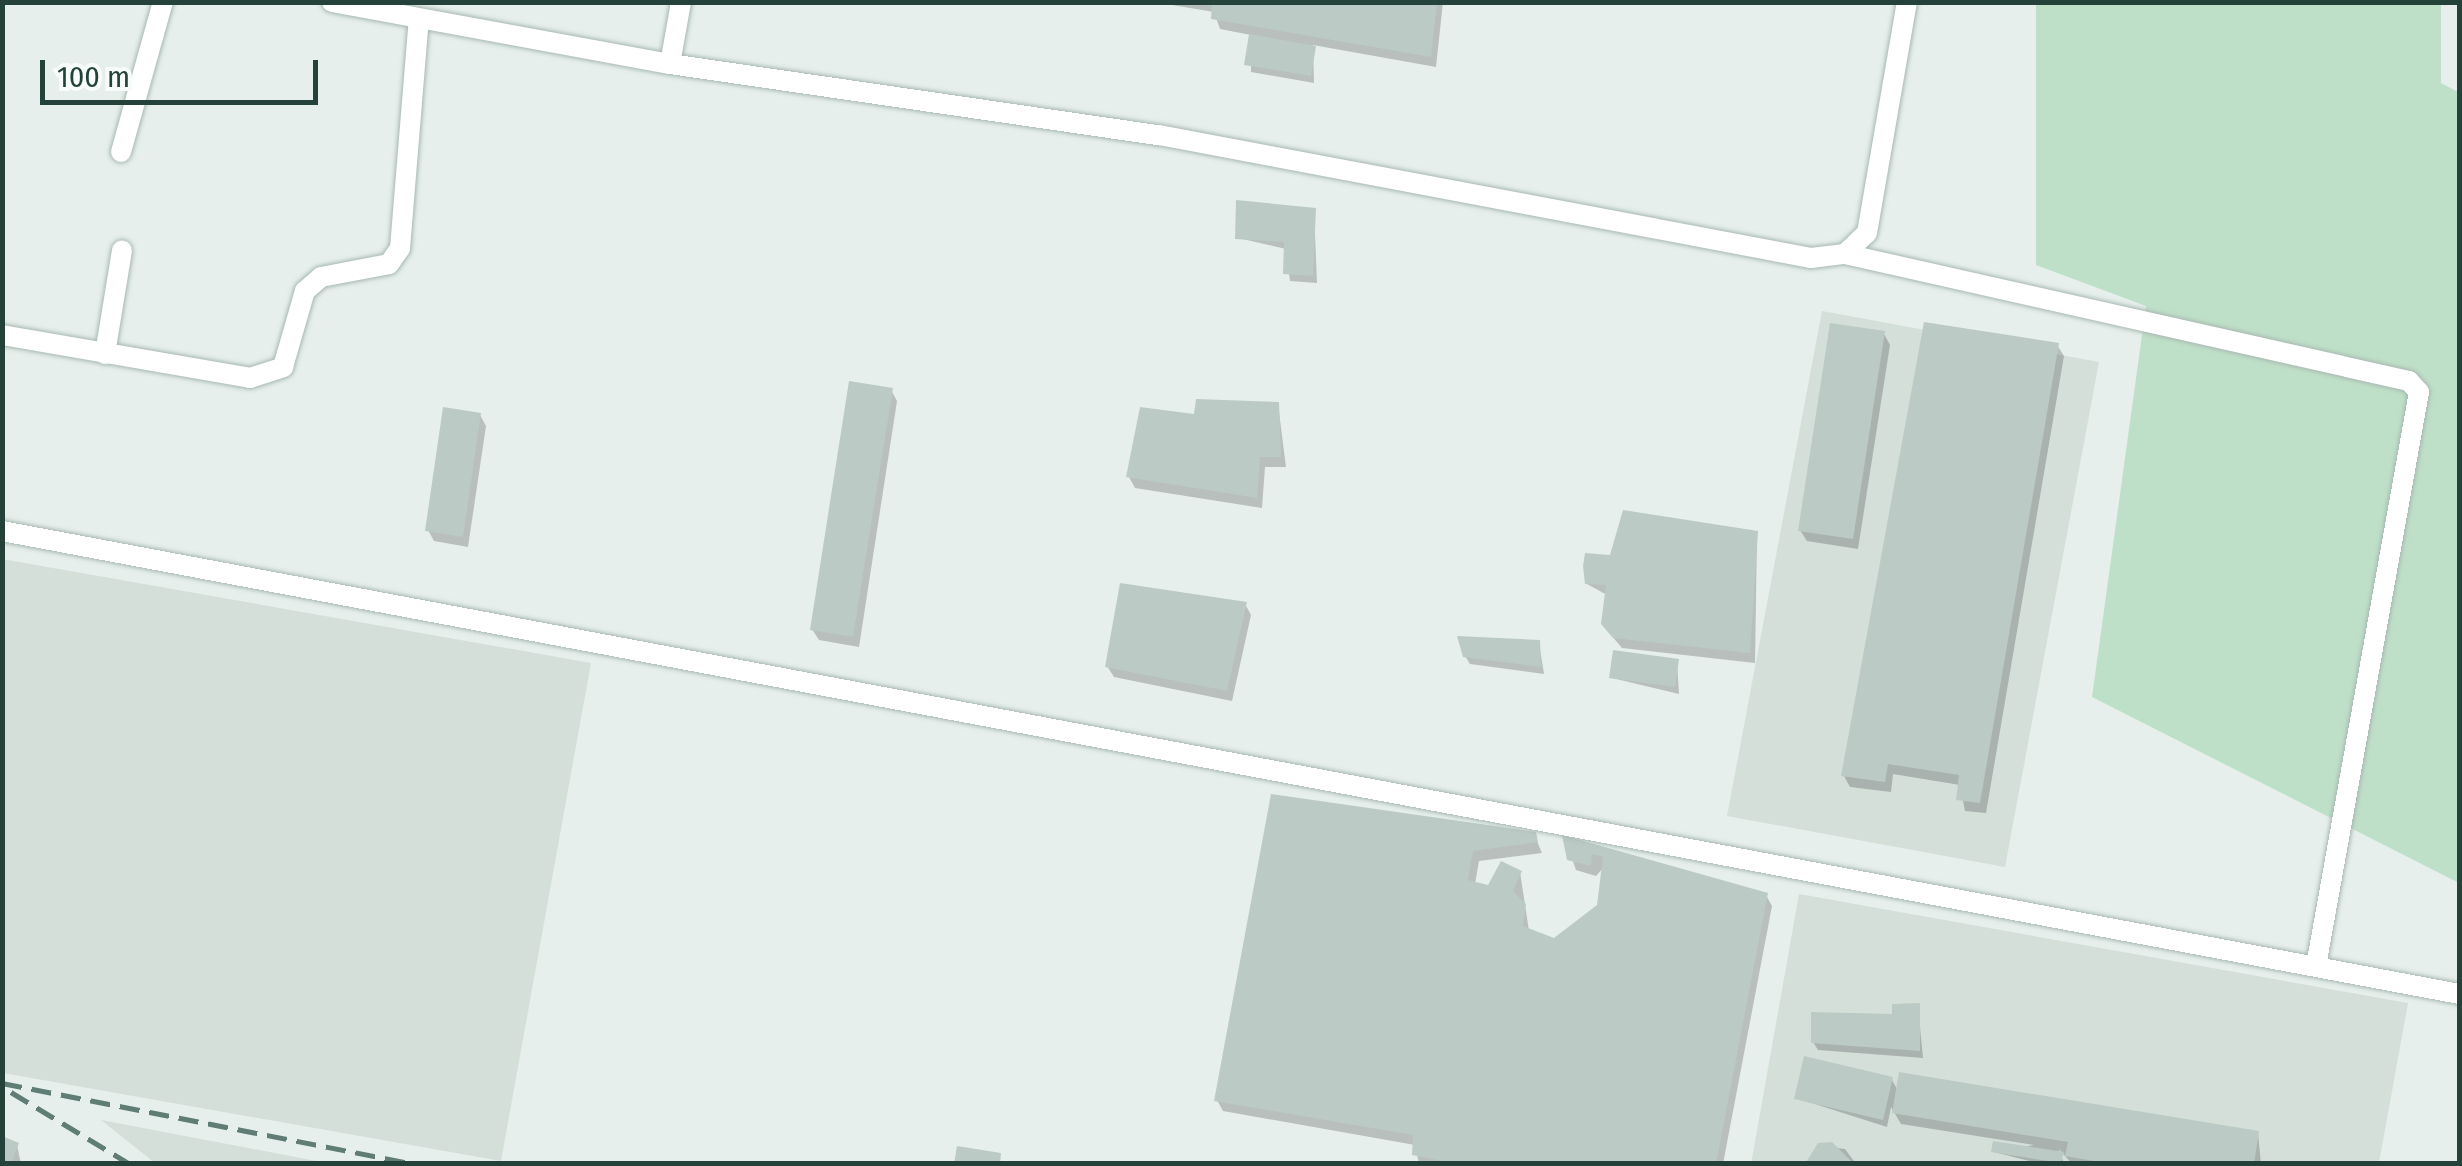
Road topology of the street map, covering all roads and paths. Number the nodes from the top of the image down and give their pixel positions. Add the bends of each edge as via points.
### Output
1 (163, 2) edge
2 (332, 2) edge
3 (681, 2) edge
4 (1907, 2) edge
5 (419, 18) junction
6 (670, 64) junction
7 (121, 152) dead end
8 (122, 250) dead end
9 (1846, 254) junction
10 (2, 336) edge
11 (105, 354) junction
12 (2, 531) edge
13 (2316, 966) junction
14 (2460, 994) edge

1 - 7 street
2 - 5 street
3 - 6 street
4 - 9 street via 1876,197 1866,233
5 - 6 street
5 - 11 street via 400,248 388,264 322,277 305,291 283,367 270,376
6 - 9 street via 1159,135 1811,258
8 - 11 street
9 - 13 street via 2408,381 2419,392
10 - 11 street
12 - 13 street
13 - 14 street

